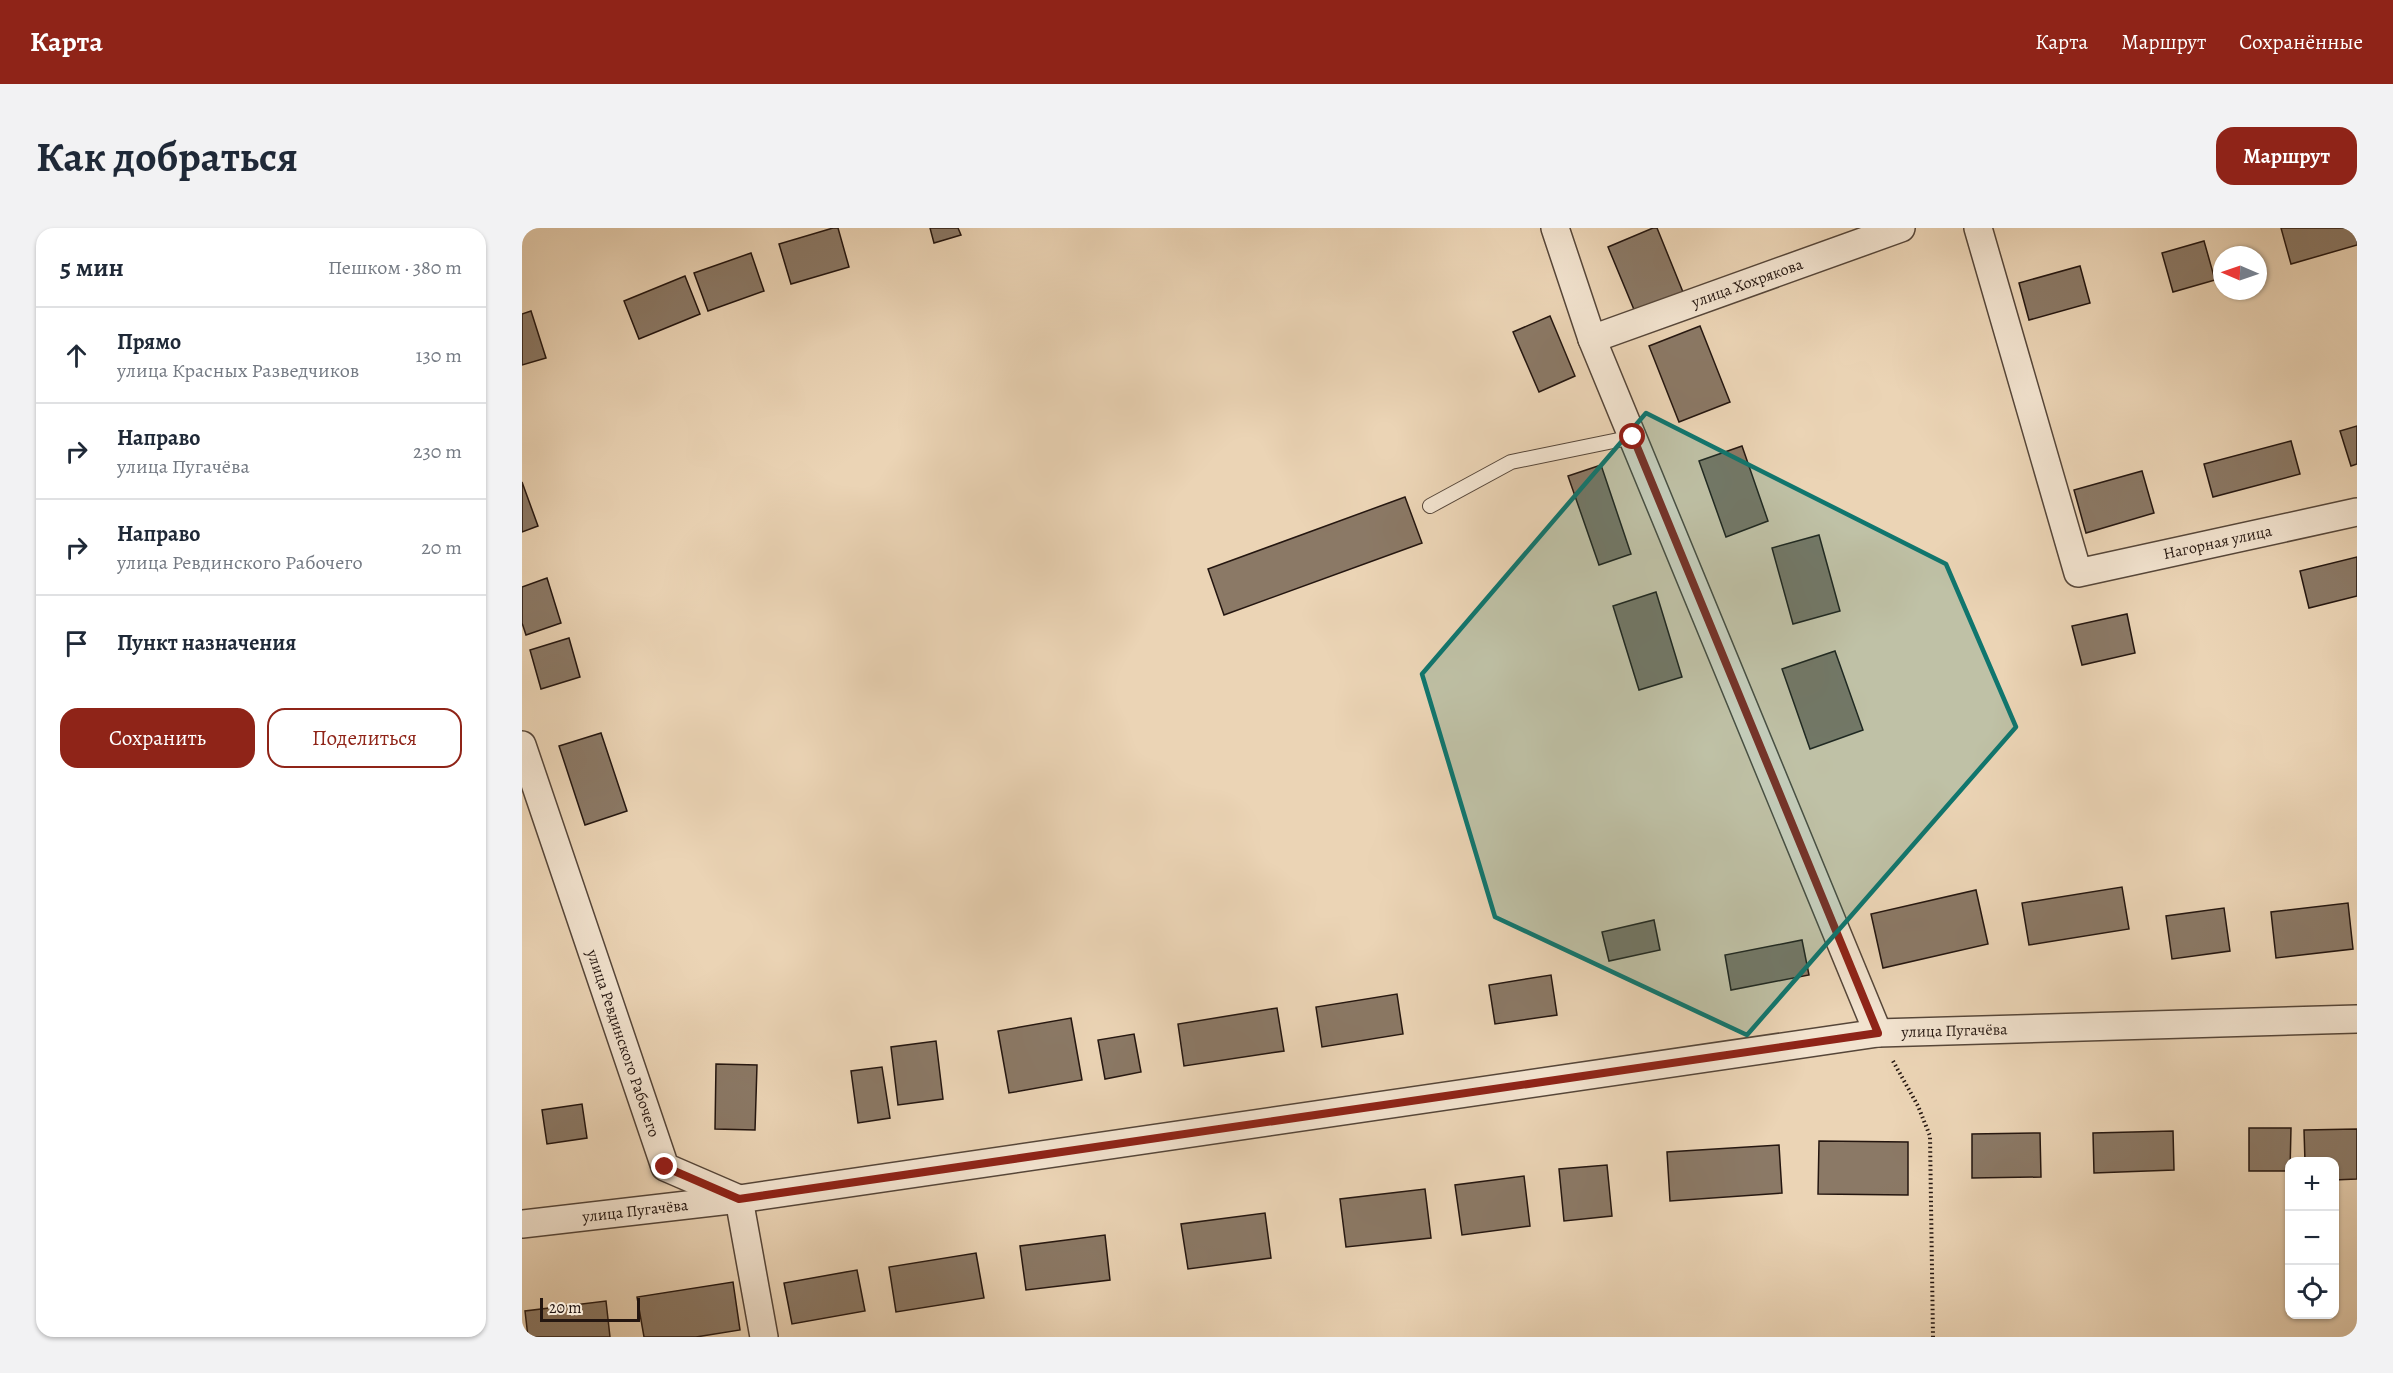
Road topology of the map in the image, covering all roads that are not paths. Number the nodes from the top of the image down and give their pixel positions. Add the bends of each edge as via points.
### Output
1 (1555, 228) edge
2 (1901, 228) edge
3 (1978, 228) edge
4 (1592, 339) junction
5 (1633, 437) junction
6 (1430, 506) dead end
7 (2357, 512) edge
8 (522, 745) edge
9 (2357, 1019) edge
10 (1878, 1033) junction
11 (739, 1199) junction
12 (522, 1224) edge
13 (764, 1337) edge

1 - 4 street
2 - 4 street, улица Хохрякова
3 - 7 street, Нагорная улица via 2078,573
4 - 5 street
5 - 6 lane via 1511,462
5 - 10 street
8 - 11 street, улица Ревдинского Рабочего via 665,1167
9 - 10 street, улица Пугачёва
10 - 11 street, улица Пугачёва
11 - 12 street, улица Пугачёва
11 - 13 street

